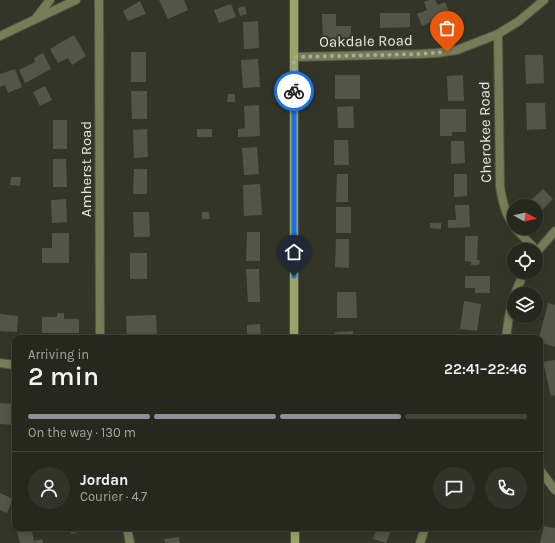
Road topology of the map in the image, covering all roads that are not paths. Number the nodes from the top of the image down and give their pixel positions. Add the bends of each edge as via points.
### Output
1 (50, 0) edge
2 (76, 0) edge
3 (99, 0) edge
4 (294, 0) edge
5 (544, 0) edge
6 (33, 22) junction
7 (498, 34) junction
8 (0, 36) edge
9 (294, 57) junction
10 (507, 215) edge
11 (555, 231) edge
12 (522, 235) edge
13 (529, 243) edge
14 (543, 244) edge
15 (508, 323) edge
16 (100, 335) edge
17 (294, 335) edge
18 (506, 335) edge
19 (0, 363) edge
20 (12, 365) edge
21 (543, 474) edge
22 (555, 490) edge
23 (128, 531) edge
24 (295, 531) edge
25 (424, 531) edge
26 (130, 543) edge
27 (295, 543) edge
28 (420, 543) edge

1 - 6 street
2 - 6 street
3 - 16 street, Amherst Road
4 - 9 street
5 - 7 street, Oakdale Road via 519,21
6 - 8 street
7 - 9 street, Oakdale Road via 457,50 437,53
7 - 10 street, Cherokee Road via 500,186
9 - 17 street
11 - 14 street
12 - 13 street, Cherokee Road
15 - 18 street
19 - 20 street
21 - 22 street
23 - 26 street
24 - 27 street
25 - 28 street

